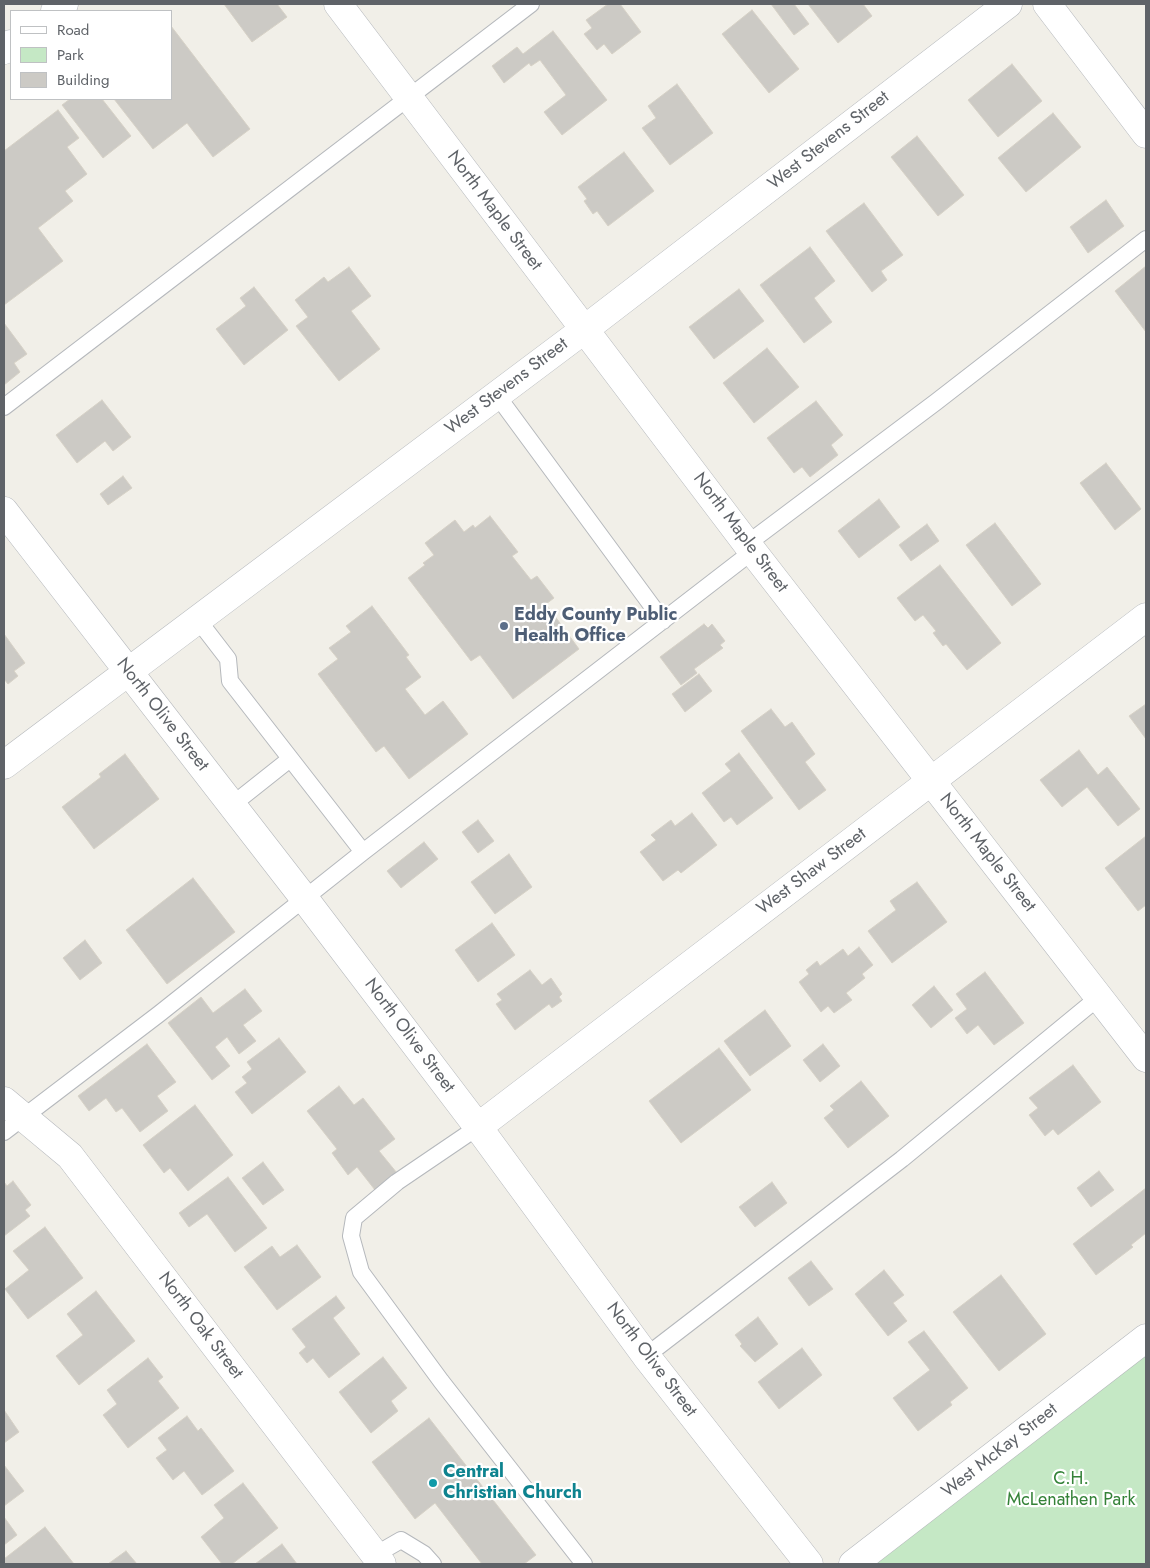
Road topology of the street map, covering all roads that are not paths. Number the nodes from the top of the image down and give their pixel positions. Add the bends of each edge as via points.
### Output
1 (338, 4) edge
2 (531, 4) edge
3 (1008, 4) edge
4 (1047, 4) edge
5 (409, 98) junction
6 (1146, 134) edge
7 (1146, 239) edge
8 (584, 329) junction
9 (496, 394) junction
10 (4, 407) edge
11 (4, 511) edge
12 (750, 547) junction
13 (1146, 617) edge
14 (198, 620) junction
15 (663, 621) junction
16 (129, 671) junction
17 (290, 759) junction
18 (4, 765) edge
19 (931, 781) junction
20 (232, 805) junction
21 (363, 852) junction
22 (304, 898) junction
23 (1099, 997) junction
24 (1146, 1058) edge
25 (10, 1116) edge
26 (478, 1127) junction
27 (1146, 1338) edge
28 (646, 1356) junction
29 (378, 1560) edge
30 (432, 1564) edge
31 (584, 1564) edge
32 (809, 1564) edge
33 (853, 1564) edge

1 - 5 street, North Maple Street
2 - 5 lane
3 - 8 street, West Stevens Street
4 - 6 street
5 - 8 street, North Maple Street
5 - 10 lane
7 - 12 lane
8 - 9 street, West Stevens Street
8 - 12 street, North Maple Street
9 - 14 street, West Stevens Street
9 - 15 lane
11 - 16 street, North Olive Street
12 - 15 lane
12 - 19 street, North Maple Street
13 - 19 street, West Shaw Street
14 - 16 street, West Stevens Street
14 - 17 lane via 228,659 230,682
15 - 21 lane
16 - 18 street, West Stevens Street
16 - 20 street, North Olive Street
17 - 20 lane
17 - 21 lane
19 - 23 street, North Maple Street
19 - 26 street, West Shaw Street
20 - 22 street, North Olive Street
21 - 22 lane
22 - 25 lane via 159,1014
22 - 26 street, North Olive Street
23 - 24 street, North Maple Street
23 - 28 lane via 902,1159
25 - 29 street, North Oak Street via 70,1156
26 - 28 street, North Olive Street
26 - 31 lane via 397,1182 354,1218 351,1236 361,1272 441,1381
27 - 33 street, West McKay Street
28 - 32 street, North Olive Street
29 - 30 lane via 401,1540 424,1554

